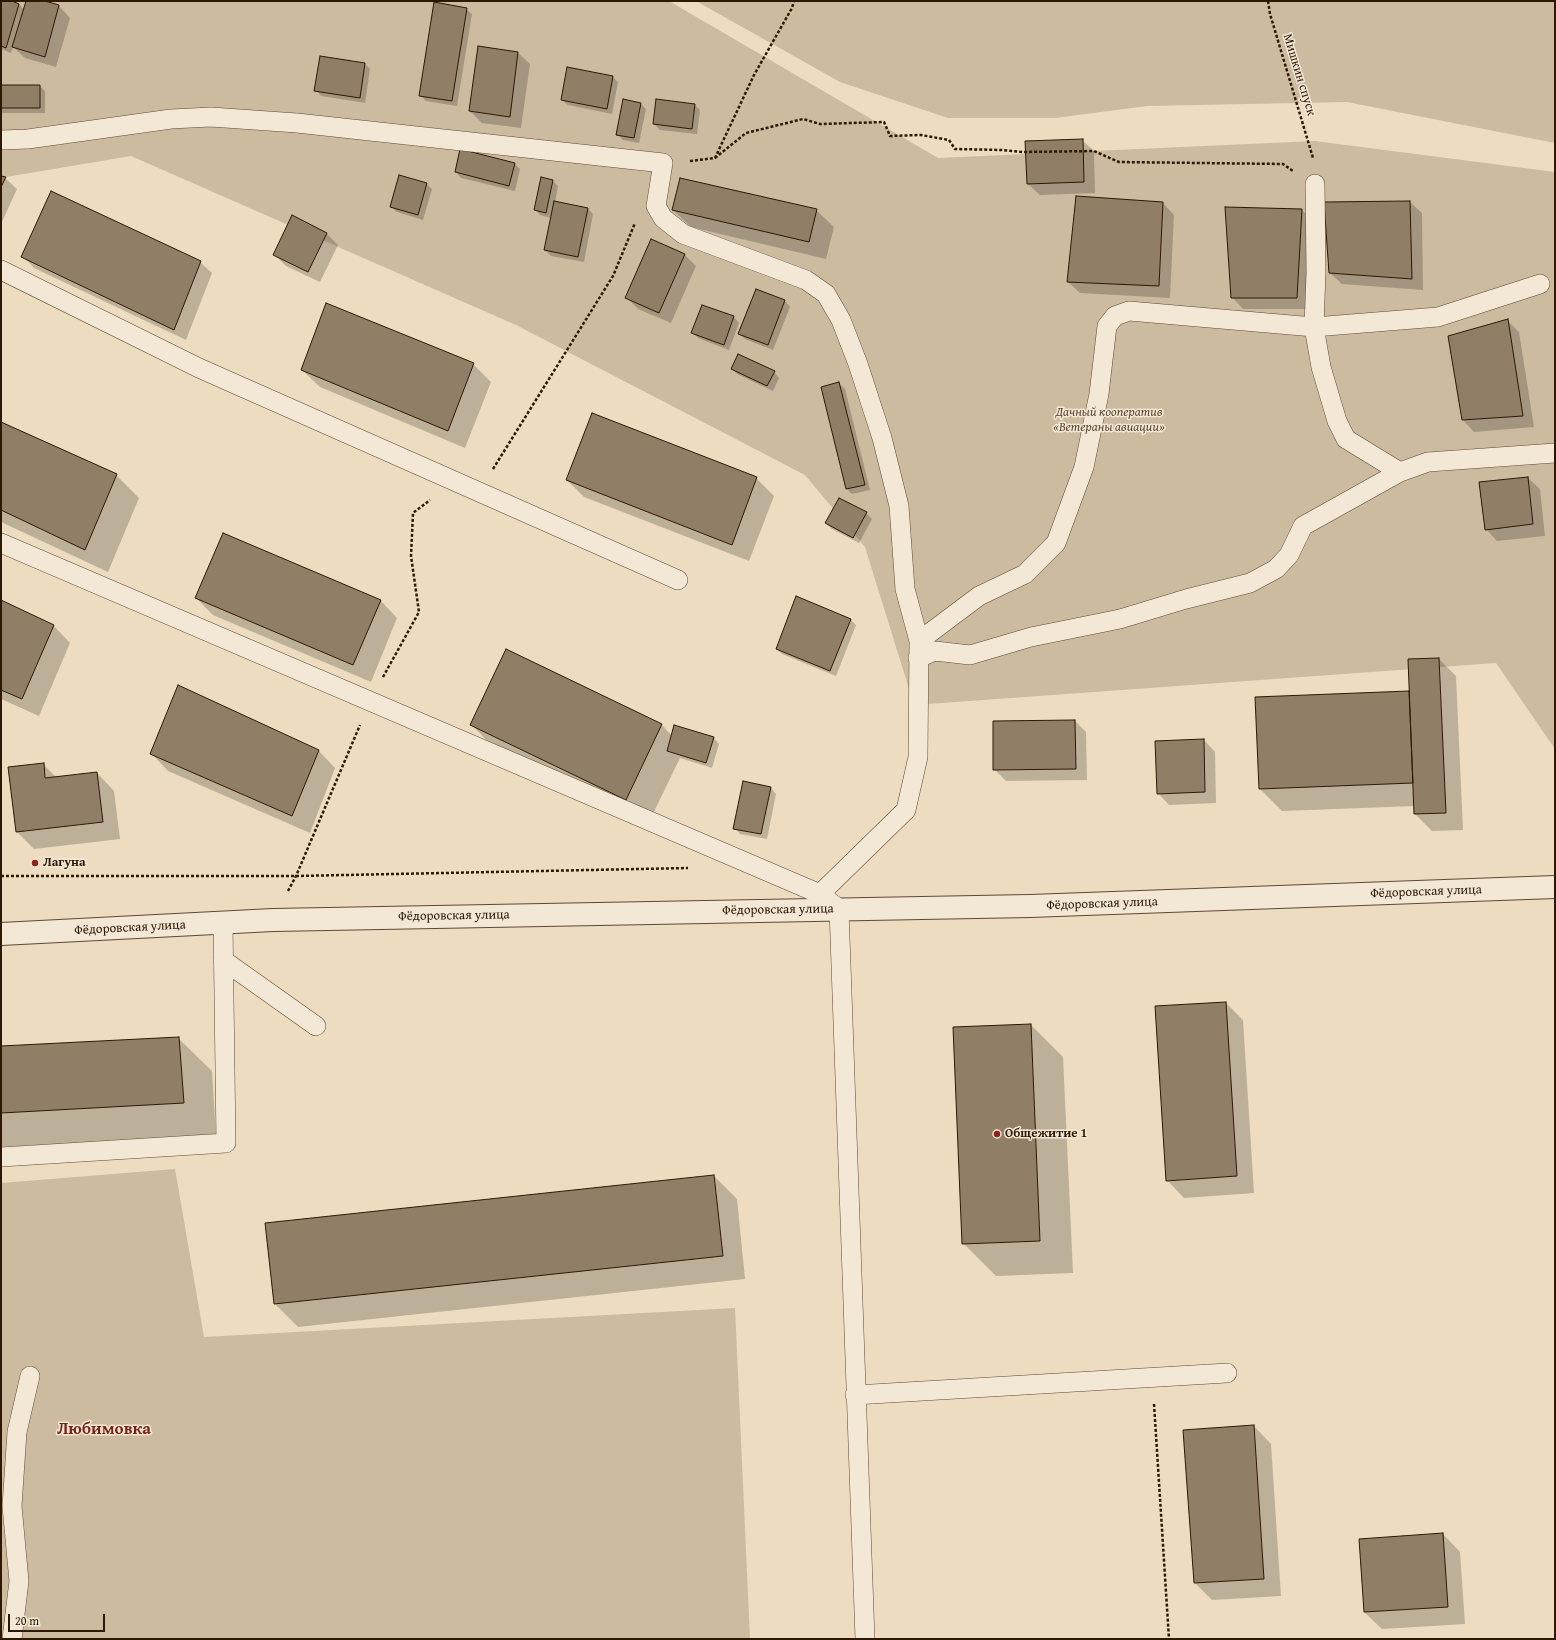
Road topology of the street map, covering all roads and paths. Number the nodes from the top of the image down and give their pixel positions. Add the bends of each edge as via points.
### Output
1 (794, 1) edge
2 (1268, 1) edge
3 (1, 140) edge
4 (1312, 154) dead end
5 (715, 158) junction
6 (663, 163) junction
7 (1315, 184) joint
8 (656, 206) junction
9 (1, 270) edge
10 (1540, 284) dead end
11 (1314, 327) junction
12 (1555, 453) edge
13 (1400, 472) junction
14 (479, 492) junction
15 (431, 499) dead end
16 (1, 543) edge
17 (678, 580) dead end
18 (918, 649) junction
19 (370, 701) junction
20 (696, 868) dead end
21 (1, 876) edge
22 (296, 876) junction
23 (1555, 887) edge
24 (820, 894) junction
25 (839, 909) junction
26 (273, 920) junction
27 (223, 923) junction
28 (1, 934) edge
29 (223, 960) junction
30 (316, 1026) dead end
31 (1, 1157) edge
32 (1227, 1373) dead end
33 (30, 1376) dead end
34 (1152, 1378) junction
35 (855, 1395) junction
36 (12, 1639) edge
37 (865, 1639) edge
38 (1169, 1639) edge

1 - 5 path via 754,75
2 - 4 path, Мишкин спуск
3 - 6 lane via 28,140 171,119 211,117 297,122
5 - 6 path
5 - 7 path via 746,133 803,119 820,124 884,122 890,136 921,135 949,140 956,149 1094,152 1119,162 1283,164
6 - 8 lane
7 - 11 lane
8 - 14 path via 635,223 613,276
8 - 18 lane via 663,218 684,234 806,280 826,294 858,364 882,438 899,506 906,589
9 - 14 lane via 199,368
10 - 11 lane via 1438,317
11 - 13 lane via 1321,367 1337,421 1346,439
11 - 18 lane via 1129,311 1115,316 1107,326 1100,394 1084,467 1056,543 1025,574 979,596
12 - 13 lane via 1428,462
13 - 18 lane via 1303,526 1289,555 1276,569 1250,584 1186,599 1120,620 1031,637 970,655
14 - 17 lane
15 - 19 path via 414,513 411,556 419,612
16 - 19 lane
18 - 24 lane via 918,757 906,810
19 - 22 path
19 - 24 lane
20 - 22 path
21 - 22 path
22 - 26 path
23 - 25 street, Фёдоровская улица via 1030,906
24 - 25 lane
25 - 26 street, Фёдоровская улица
25 - 35 lane
26 - 27 street, Фёдоровская улица
27 - 28 street, Фёдоровская улица
27 - 29 lane
29 - 30 lane
29 - 31 lane via 226,1143
32 - 34 lane
33 - 36 lane via 17,1432 12,1506 19,1581
34 - 35 lane
34 - 38 path
35 - 37 lane

